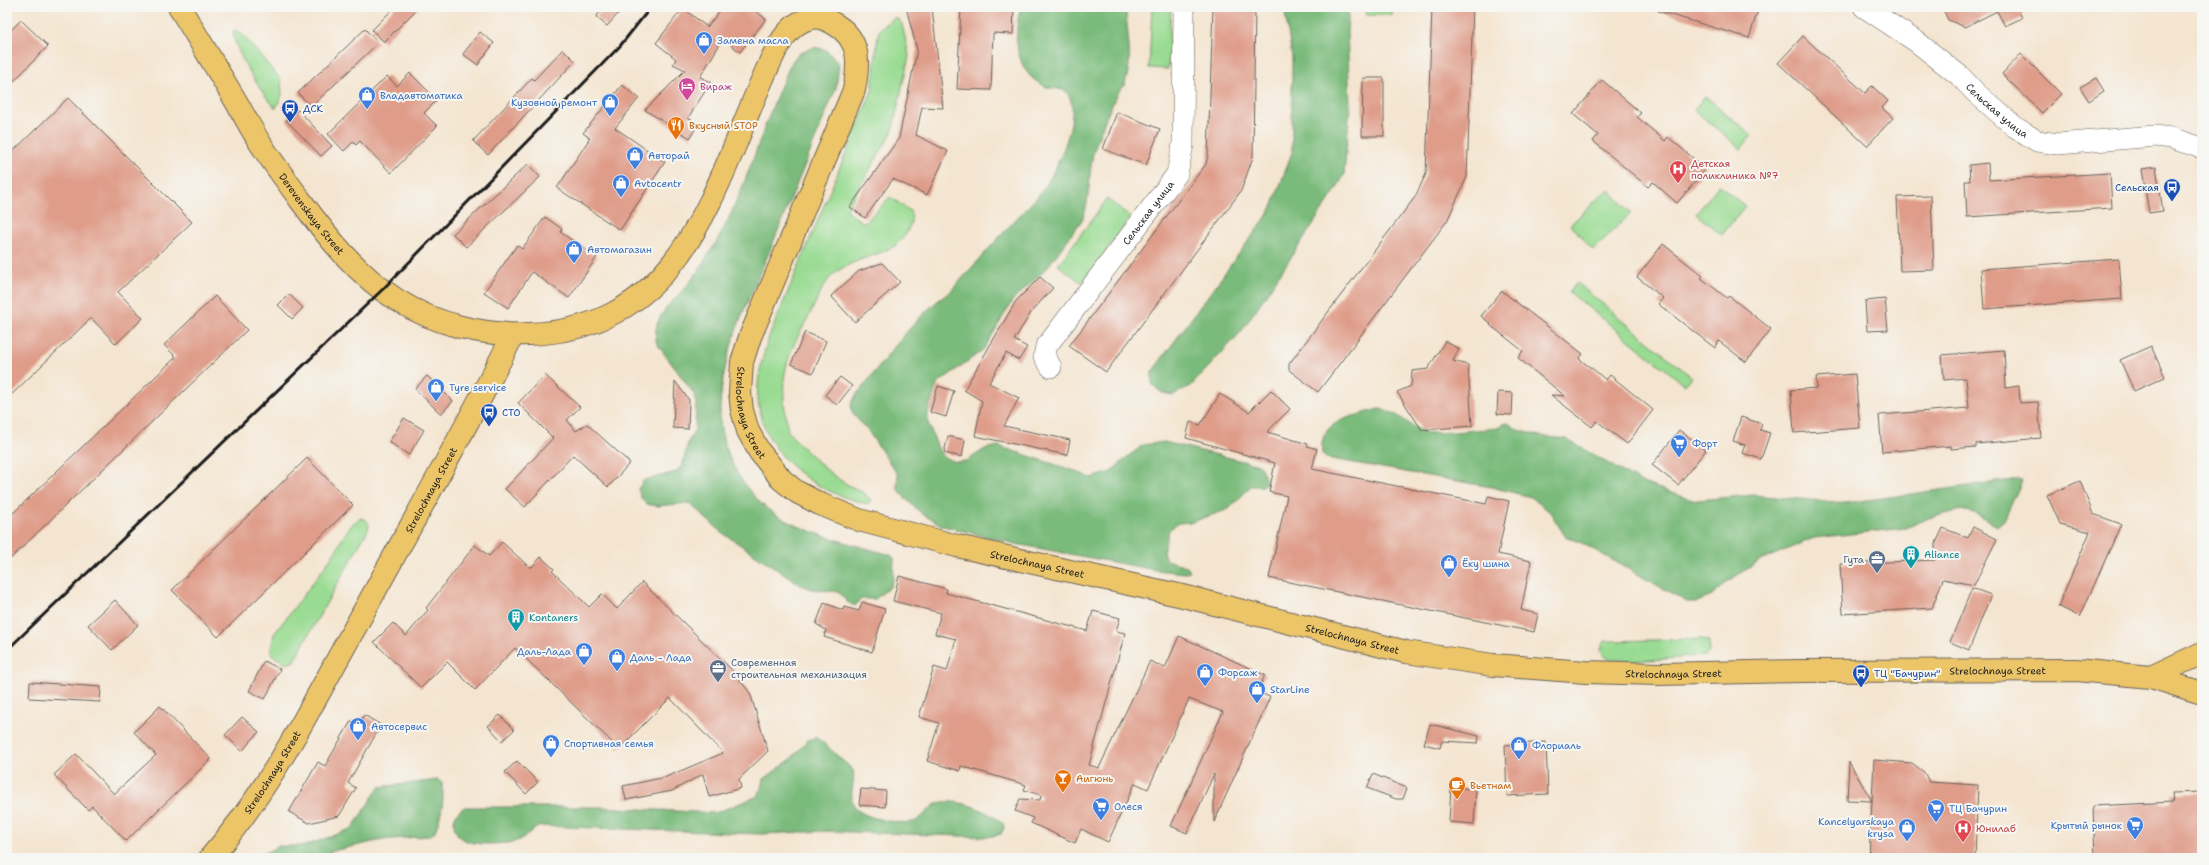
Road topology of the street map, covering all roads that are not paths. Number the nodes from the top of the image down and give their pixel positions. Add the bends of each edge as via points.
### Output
1 (179, 7) edge
2 (1184, 7) edge
3 (1864, 7) edge
4 (2202, 148) edge
5 (513, 335) junction
6 (1051, 367) dead end
7 (2202, 654) edge
8 (2152, 678) junction
9 (2202, 693) edge
10 (210, 858) edge

1 - 5 main road, Derevenskaya Street via 262,147 344,255 394,298 412,309 445,323
2 - 6 street, Сельская улица via 1182,146 1177,174 1046,347 1044,356
3 - 4 street, Сельская улица via 1917,42 1960,76 2015,127 2037,141 2058,144 2156,136
5 - 8 main road, Strelochnaya Street via 546,334 583,327 622,310 653,286 686,245 702,219 780,43 792,29 814,17 827,20 851,37 857,48 858,64 854,90 750,337 742,362 740,393 748,431 769,464 782,480 797,492 820,504 859,520 957,546 1183,596 1406,652 1493,665 1658,674 2029,669 2076,670
5 - 10 main road, Strelochnaya Street via 483,395 296,733 254,801 228,838
7 - 8 main road
8 - 9 main road, Strelochnaya Street

